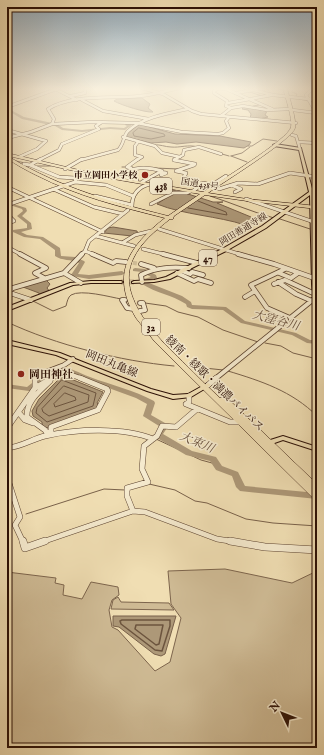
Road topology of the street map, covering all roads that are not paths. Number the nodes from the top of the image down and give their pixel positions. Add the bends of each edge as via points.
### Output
1 (81, 123) edge
2 (100, 123) edge
3 (139, 123) edge
4 (140, 123) edge
5 (227, 123) edge
6 (295, 123) edge
7 (295, 123) edge
8 (51, 125) joint
9 (7, 130) edge
10 (292, 134) junction
11 (23, 135) junction
12 (123, 137) junction
13 (7, 138) edge
14 (138, 142) junction
15 (298, 142) junction
16 (317, 143) edge
17 (277, 146) junction
18 (300, 149) junction
19 (221, 154) dead end
20 (8, 157) edge
21 (19, 157) junction
22 (180, 157) junction
23 (36, 162) junction
24 (24, 164) dead end
25 (30, 165) junction
26 (39, 168) junction
27 (131, 168) junction
28 (65, 169) junction
29 (162, 171) junction
30 (30, 172) junction
31 (85, 172) junction
32 (119, 175) junction
33 (161, 175) dead end
34 (307, 175) junction
35 (226, 176) dead end
36 (317, 177) edge
37 (136, 181) junction
38 (76, 182) junction
39 (142, 182) junction
40 (150, 184) junction
41 (201, 184) junction
42 (231, 185) junction
43 (60, 187) junction
44 (7, 188) edge
45 (317, 188) edge
46 (53, 189) junction
47 (219, 189) dead end
48 (192, 191) junction
49 (235, 192) dead end
50 (311, 192) junction
51 (78, 193) junction
52 (204, 195) junction
53 (133, 196) junction
54 (29, 198) junction
55 (246, 199) junction
56 (9, 204) edge
57 (151, 204) dead end
58 (294, 205) junction
59 (314, 207) edge
60 (128, 210) dead end
61 (284, 213) junction
62 (7, 214) edge
63 (123, 214) junction
64 (170, 218) junction
65 (312, 221) junction
66 (7, 223) edge
67 (317, 223) edge
68 (159, 229) junction
69 (151, 231) junction
70 (102, 232) junction
71 (96, 236) junction
72 (122, 243) junction
73 (134, 246) dead end
74 (7, 247) edge
75 (143, 249) dead end
76 (224, 250) junction
77 (85, 252) junction
78 (126, 262) tunnel mouth
79 (197, 263) junction
80 (141, 264) tunnel mouth
81 (154, 268) junction
82 (189, 268) junction
83 (285, 269) junction
84 (182, 271) junction
85 (64, 273) junction
86 (177, 273) junction
87 (279, 273) junction
88 (298, 273) junction
89 (203, 275) dead end
90 (44, 278) junction
91 (314, 278) junction
92 (121, 282) tunnel mouth
93 (134, 282) tunnel mouth
94 (142, 282) junction
95 (81, 283) junction
96 (211, 283) dead end
97 (315, 286) edge
98 (255, 291) junction
99 (8, 292) edge
100 (245, 297) dead end
101 (315, 299) edge
102 (31, 300) junction
103 (125, 300) dead end
104 (140, 302) dead end
105 (7, 309) edge
106 (137, 310) junction
107 (290, 318) junction
108 (7, 342) edge
109 (317, 350) edge
110 (317, 354) edge
111 (73, 359) junction
112 (52, 378) junction
113 (35, 386) junction
114 (206, 386) junction
115 (189, 396) junction
116 (197, 409) junction
117 (19, 413) junction
118 (238, 422) junction
119 (36, 423) junction
120 (7, 428) edge
121 (48, 434) junction
122 (154, 438) junction
123 (266, 444) junction
124 (7, 448) edge
125 (317, 449) edge
126 (7, 477) edge
127 (315, 492) edge
128 (133, 511) junction
129 (317, 550) edge

1 - 8 street
2 - 23 street via 96,126 99,129 62,144 59,150
3 - 12 street
4 - 5 street via 182,132 220,134 229,128
6 - 10 highway, 綾南・綾歌・満濃バイパス / 32 via 296,128
7 - 17 highway, 綾南・綾歌・満濃バイパス / 32 via 290,134
8 - 11 street
9 - 11 street
10 - 15 street via 296,135
10 - 17 highway, 綾南・綾歌・満濃バイパス / 32
11 - 13 street
11 - 21 street via 46,141
12 - 14 street
12 - 28 street via 122,147 118,150 88,157
14 - 22 street via 155,146 162,153
14 - 27 street via 135,146 135,155 142,157 127,167
15 - 16 street
15 - 18 street
17 - 18 main road
17 - 52 highway, 綾南・綾歌・満濃バイパス / 32
18 - 34 main road
19 - 22 street via 199,147 184,150
20 - 21 highway, 国道438号 / 438
20 - 30 highway
20 - 43 highway via 27,173
21 - 23 highway, 国道438号 / 438
22 - 41 street via 174,160 195,164 176,171 186,173 184,177
23 - 25 street
23 - 28 highway, 国道438号 / 438
24 - 25 street
25 - 26 street
26 - 30 street
26 - 38 street via 59,177 73,177
27 - 29 street via 152,168
27 - 32 street
28 - 31 highway, 国道438号 / 438
29 - 33 street via 166,173
29 - 39 street
30 - 43 highway
31 - 32 street
31 - 37 highway, 国道438号 / 438
32 - 37 street
34 - 36 street
34 - 42 street via 290,173 258,184 253,182
34 - 50 main road
35 - 41 street via 212,185
37 - 39 highway, 国道438号 / 438
38 - 43 street
38 - 53 street via 106,185
39 - 40 highway, 国道438号 / 438
40 - 48 highway, 国道438号 / 438
40 - 53 street via 138,188
41 - 48 street
42 - 47 street
42 - 49 street via 241,189
43 - 46 street
43 - 51 highway
43 - 64 highway via 88,197
44 - 54 street
45 - 50 street
46 - 54 street
46 - 63 street via 94,207
48 - 52 highway, 国道438号 / 438
48 - 57 street via 173,192
50 - 58 main road, 岡田善通寺線 / 47
50 - 59 main road
51 - 53 street via 132,205
51 - 64 highway
52 - 55 highway, 国道438号 / 438
52 - 64 highway, 綾南・綾歌・満濃バイパス / 32
54 - 56 street
54 - 70 street
55 - 58 highway, 国道438号 / 438
55 - 61 street
58 - 59 highway, 国道438号 / 438
58 - 61 main road, 岡田善通寺線 / 47
59 - 65 main road
60 - 63 street
61 - 65 street
61 - 76 main road, 岡田善通寺線 / 47 via 251,236
62 - 66 street via 14,221
63 - 70 street
64 - 68 highway, 綾南・綾歌・満濃バイパス / 32
64 - 69 highway, 綾南・綾歌・満濃バイパス / 32
65 - 67 street
65 - 91 main road
68 - 76 street
68 - 106 highway, 綾南・綾歌・満濃バイパス / 32 via 140,248 131,269 132,292
69 - 72 street via 131,236
69 - 106 highway, 綾南・綾歌・満濃バイパス / 32 via 134,252 127,269 128,292
70 - 71 street
71 - 72 street
71 - 77 street via 89,241
72 - 73 street
74 - 90 street via 46,268 35,273
75 - 79 street
76 - 79 main road, 岡田善通寺線 / 47
76 - 83 street
77 - 78 street via 113,263
77 - 85 street
79 - 82 main road, 岡田善通寺線 / 47
80 - 81 street
81 - 82 street
81 - 94 street via 141,275
82 - 84 main road, 岡田善通寺線 / 47
83 - 87 street
83 - 88 street
84 - 86 main road, 岡田善通寺線 / 47
84 - 89 street
85 - 90 street
85 - 95 street
86 - 94 main road, 岡田善通寺線 / 47 via 163,280
86 - 96 street via 194,281 198,279
87 - 88 street via 291,278
87 - 98 street via 251,285
88 - 91 street
90 - 99 street
91 - 97 main road
92 - 95 main road
93 - 94 main road, 岡田善通寺線 / 47
95 - 102 main road
97 - 101 main road
98 - 100 street
98 - 107 street via 266,308
99 - 102 street
101 - 101 street via 296,294 276,283 284,280
101 - 107 street
102 - 105 main road
103 - 106 street via 122,300 127,308
104 - 106 street via 143,303 145,310
106 - 114 highway, 綾南・綾歌・満濃バイパス / 32 via 147,330
107 - 114 street
108 - 111 main road, 岡田丸亀線
109 - 110 street
111 - 113 street via 35,376
111 - 115 main road, 岡田丸亀線 via 149,390 173,397
112 - 113 street
112 - 119 street via 27,409 27,417
112 - 121 street via 59,373 67,373 108,391 98,410 51,427
113 - 117 street
114 - 115 main road, 岡田丸亀線
114 - 118 highway, 綾南・綾歌・満濃バイパス / 32
114 - 123 highway, 綾南・綾歌・満濃バイパス / 32
115 - 116 street via 189,402 186,404
116 - 118 street via 230,422
116 - 122 street via 176,427 163,426
117 - 119 street via 27,421
117 - 120 street
118 - 123 highway, 綾南・綾歌・満濃バイパス / 32
119 - 121 street
121 - 122 street via 115,432 142,434
121 - 124 street via 22,447
122 - 128 street via 142,451 142,468 148,482 127,488 127,496
123 - 125 main road via 286,438
123 - 127 highway, 綾南・綾歌・満濃バイパス / 32
126 - 128 street via 20,517 15,525 25,548
128 - 129 street via 146,512 217,539 264,547

